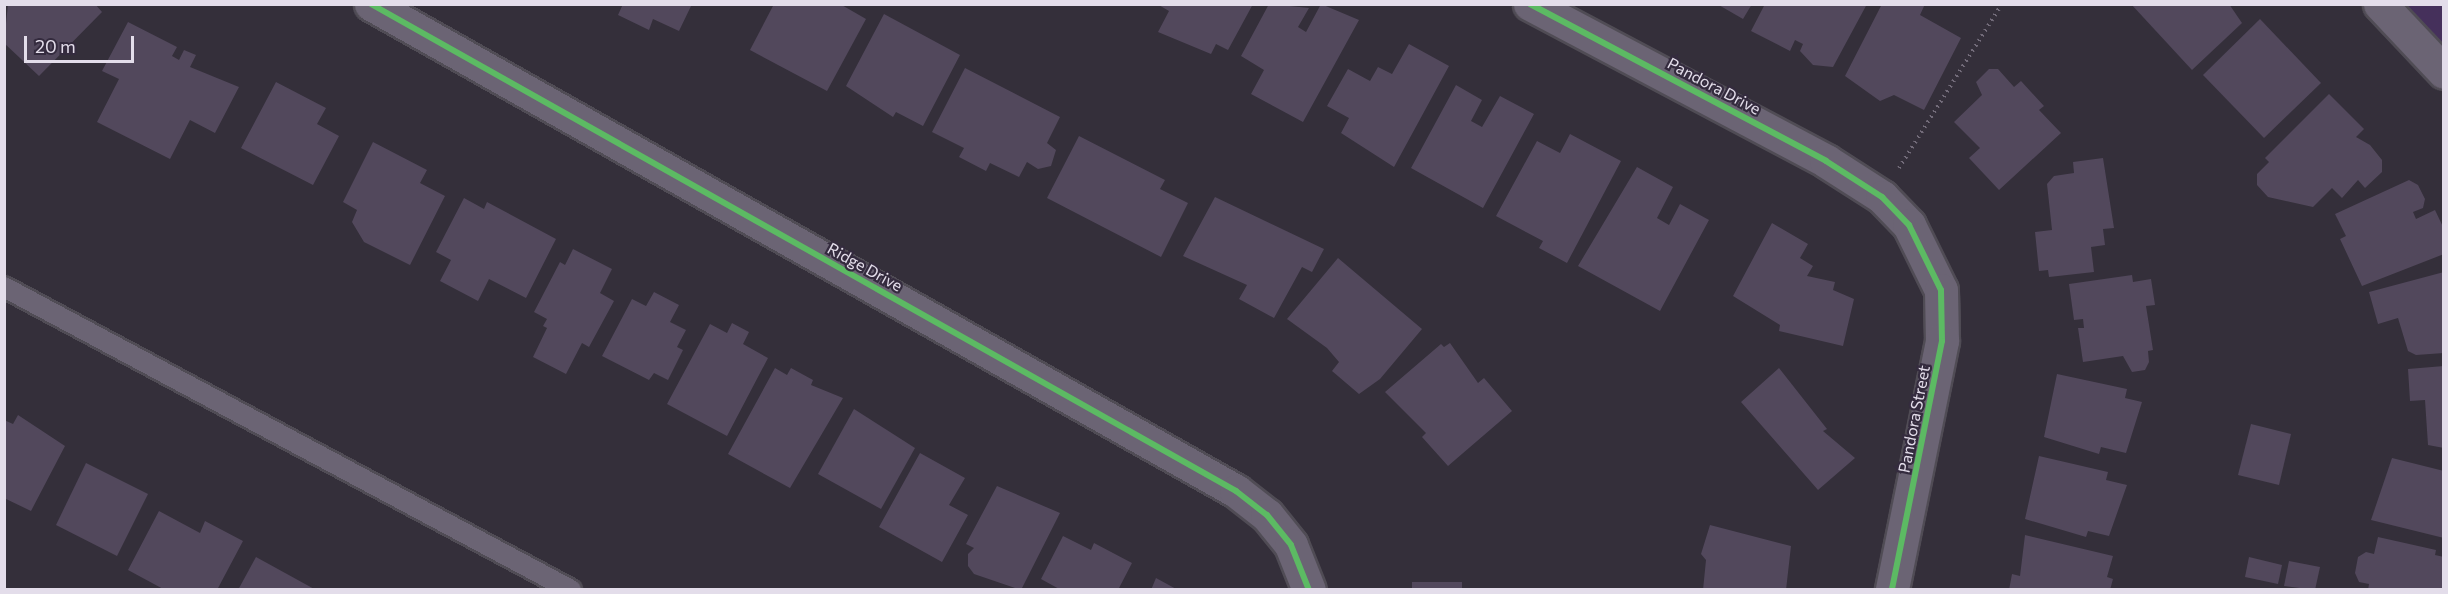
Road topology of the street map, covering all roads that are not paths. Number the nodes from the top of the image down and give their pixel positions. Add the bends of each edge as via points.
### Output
1 (371, 4) edge
2 (1530, 4) edge
3 (2380, 4) edge
4 (2444, 72) edge
5 (1889, 184) joint
6 (4, 287) edge
7 (571, 590) edge
8 (1309, 590) edge
9 (1892, 590) edge

1 - 8 street, Ridge Drive via 1236,491 1267,515 1291,545
2 - 5 street, Pandora Drive via 1826,161
3 - 4 street
5 - 9 street, Pandora Street via 1941,290 1942,341
6 - 7 lane

